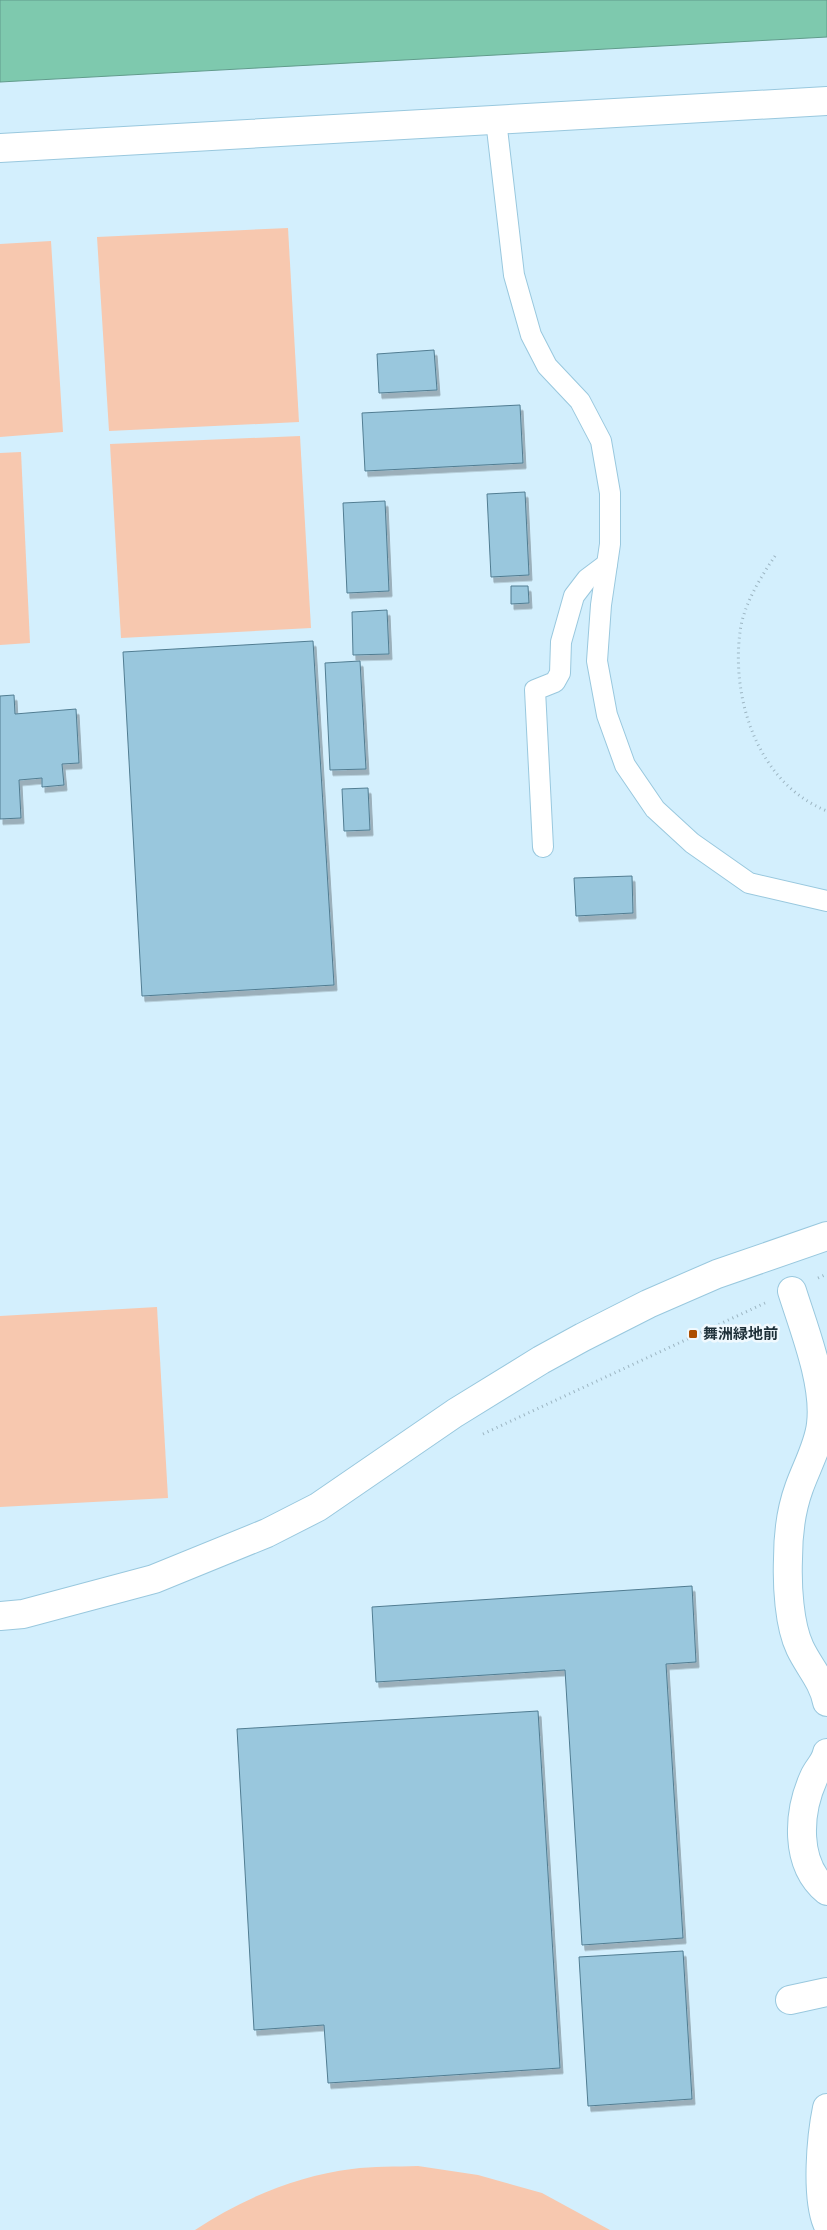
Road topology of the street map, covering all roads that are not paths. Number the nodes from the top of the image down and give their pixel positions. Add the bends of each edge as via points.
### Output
1 (827, 101) edge
2 (496, 120) junction
3 (0, 148) edge
4 (607, 564) junction
5 (543, 847) dead end
6 (827, 901) edge
7 (827, 1236) edge
8 (792, 1291) dead end
9 (0, 1616) edge
10 (827, 1702) edge
11 (827, 1753) edge
12 (827, 1891) edge
13 (827, 1992) edge
14 (790, 2000) dead end
15 (827, 2108) edge
16 (827, 2223) edge

1 - 2 street
2 - 3 street
2 - 4 lane via 514,274 531,335 547,366 580,400 600,441 610,492
4 - 5 lane via 587,579 574,596 561,642 560,673 555,682 535,690
4 - 6 lane via 597,661 607,715 625,765 655,809 692,843 749,883
7 - 9 street via 717,1274 583,1337 454,1413 318,1507 267,1533 154,1580 23,1614
8 - 10 street via 819,1387 821,1424 798,1491 791,1523 788,1560 791,1610 800,1649 824,1688
11 - 12 street via 814,1777 801,1839 810,1870
13 - 14 street
15 - 16 street via 820,2173

